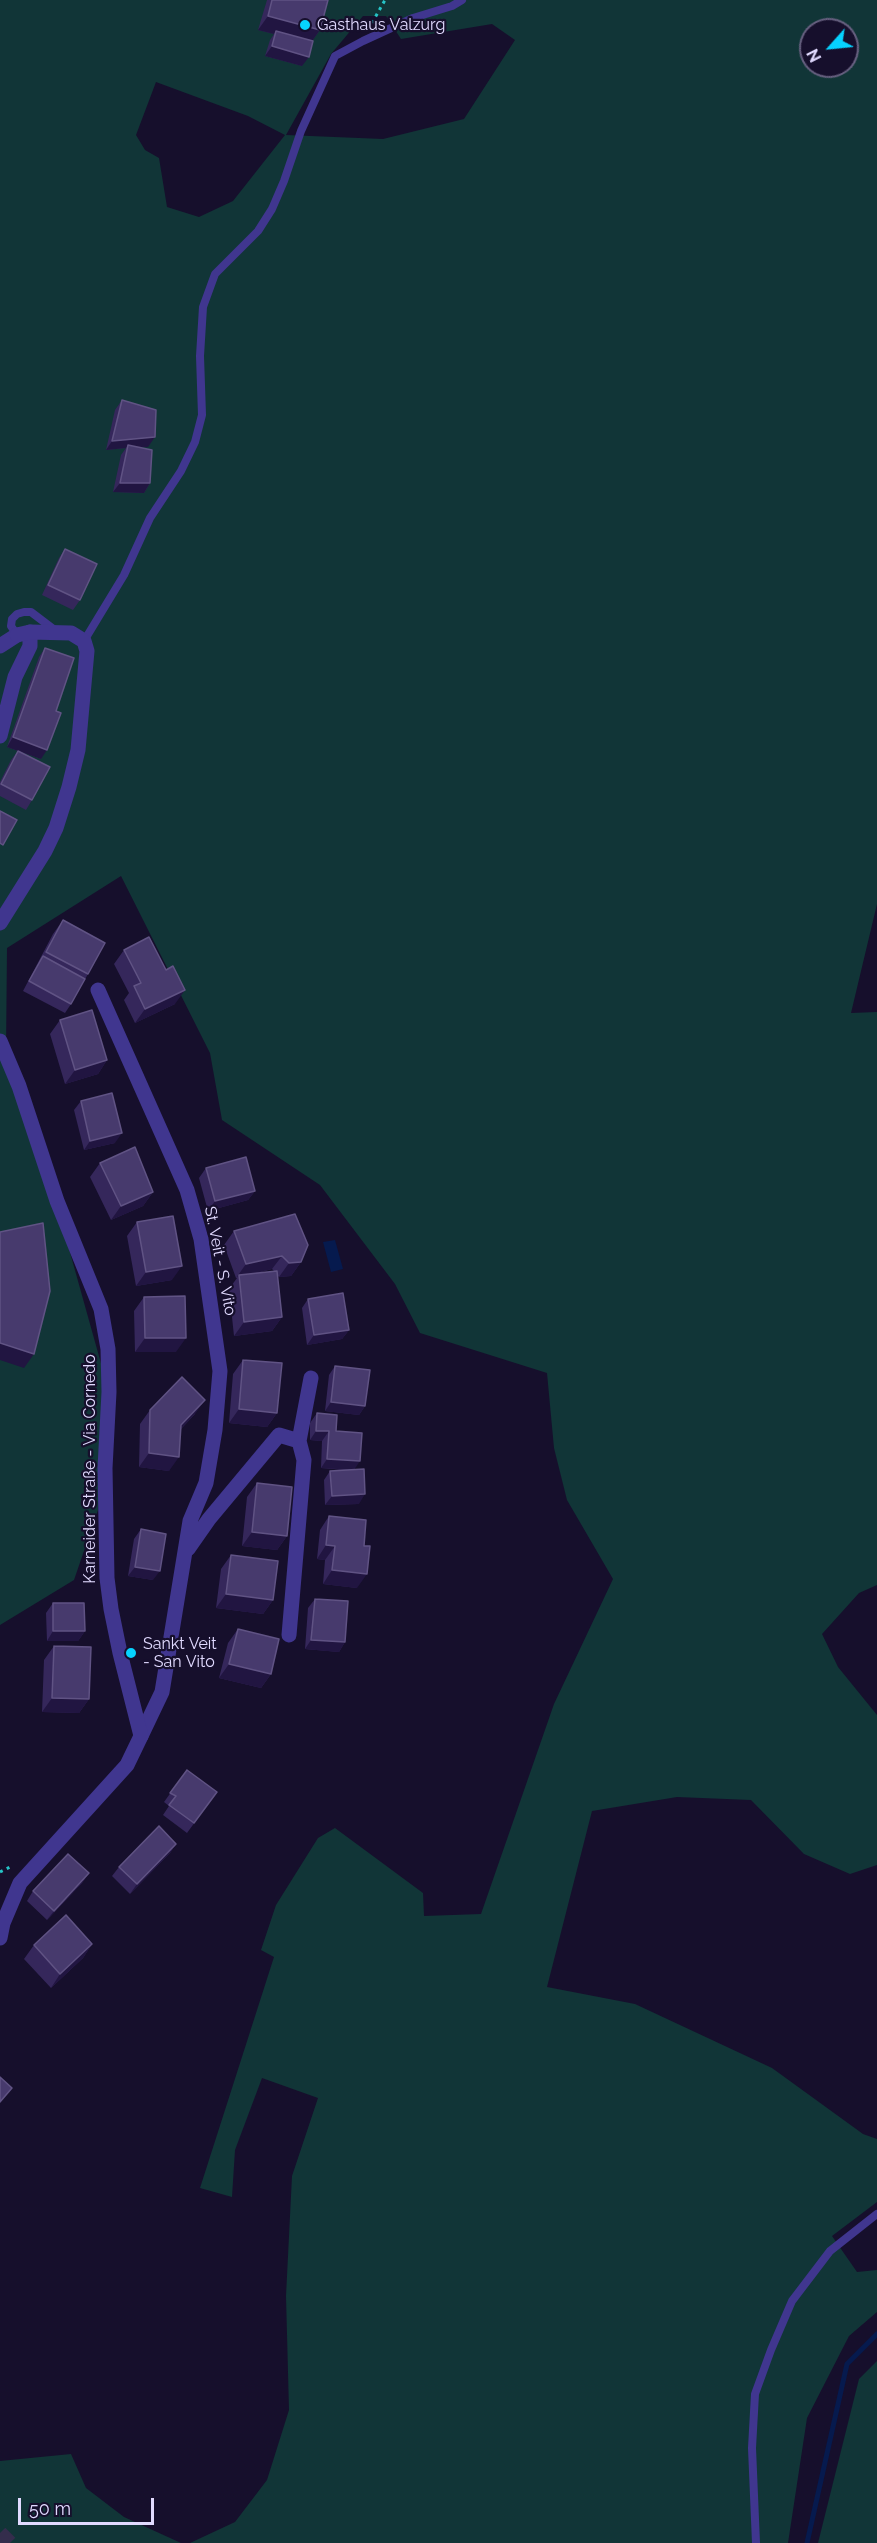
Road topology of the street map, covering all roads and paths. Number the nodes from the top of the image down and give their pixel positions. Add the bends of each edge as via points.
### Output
1 (462, 0) edge
2 (57, 632) junction
3 (24, 634) junction
4 (84, 641) junction
5 (0, 646) edge
6 (0, 736) edge
7 (0, 923) edge
8 (98, 990) dead end
9 (0, 1041) edge
10 (311, 1378) dead end
11 (299, 1441) junction
12 (185, 1552) junction
13 (290, 1635) dead end
14 (141, 1736) junction
15 (0, 1938) edge
16 (877, 2214) edge
17 (756, 2543) edge

1 - 4 lane via 363,40 335,57 301,131 272,209 258,231 215,274 202,307 202,415 195,442
2 - 3 street
2 - 3 lane via 31,612 24,612 12,619 12,627
2 - 4 street via 71,633
3 - 5 street
3 - 6 street via 30,646 15,677
4 - 7 street via 87,651 78,750 69,787 45,851
8 - 12 street, St. Veit - S. Vito via 187,1190 201,1239 212,1309 220,1371 215,1430 206,1483 190,1521
9 - 14 street, Karneider Straße - Via Cornedo via 57,1201 102,1309 109,1392 105,1468 108,1578 120,1653
10 - 11 street
11 - 12 street, St. Veit - S. Vito via 279,1435
11 - 13 street via 304,1460
12 - 14 street, St. Veit - S. Vito via 162,1692
14 - 15 street via 127,1766 20,1883
16 - 17 lane via 830,2251 792,2301 767,2361 755,2394

